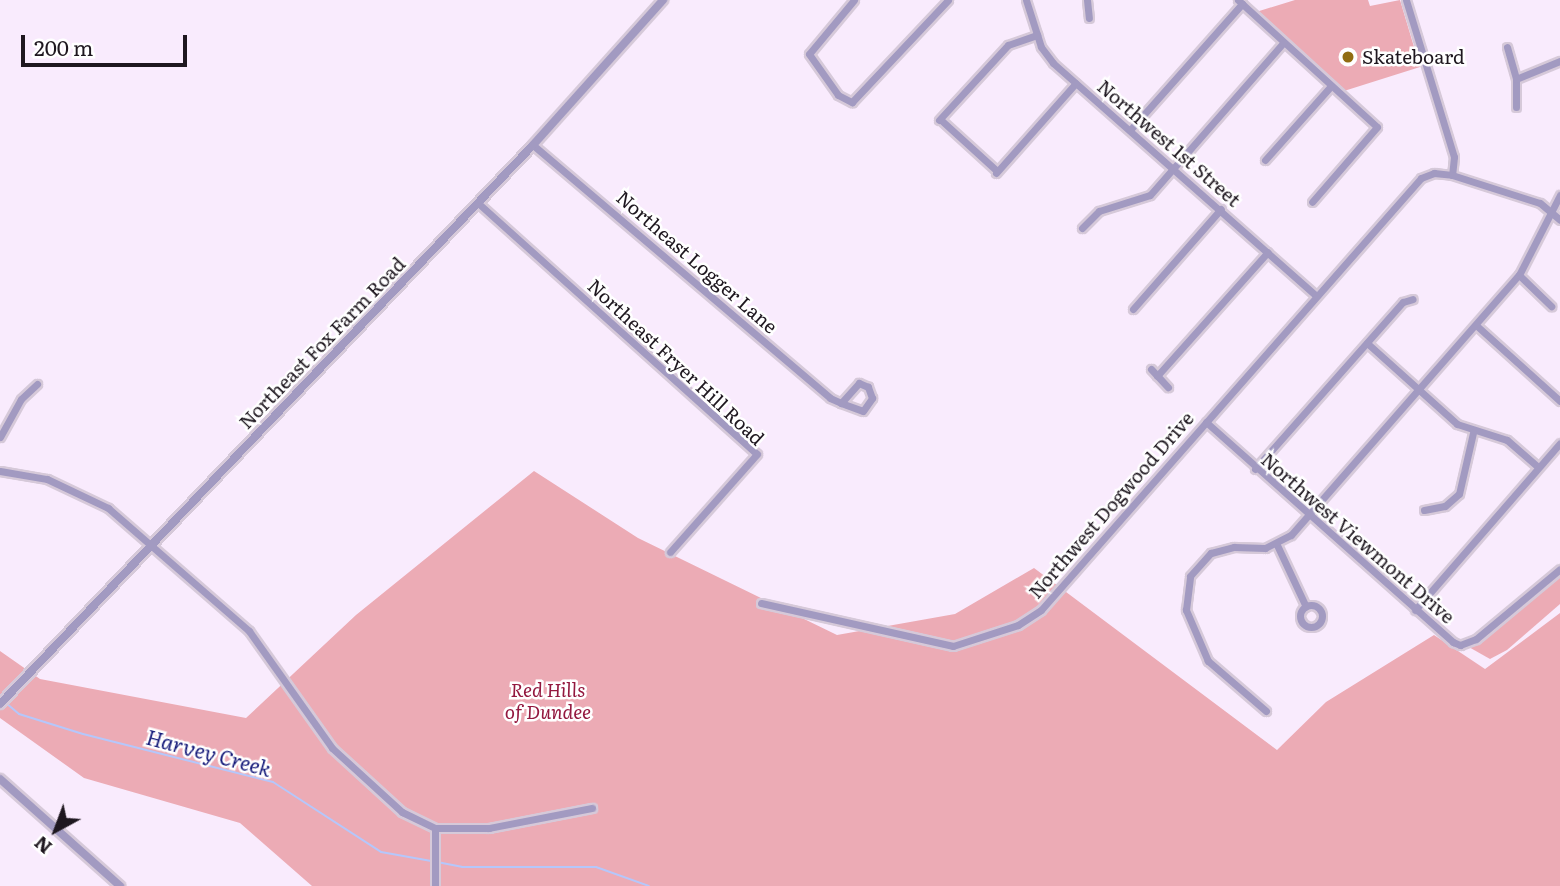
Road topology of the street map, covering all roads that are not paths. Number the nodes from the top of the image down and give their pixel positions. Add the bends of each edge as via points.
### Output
1 (663, 0) edge
2 (854, 0) edge
3 (948, 0) edge
4 (1026, 0) edge
5 (1087, 0) edge
6 (1406, 0) edge
7 (1240, 2) edge
8 (1089, 18) dead end
9 (1037, 35) junction
10 (1284, 42) junction
11 (1507, 47) dead end
12 (1560, 61) edge
13 (1516, 79) junction
14 (1076, 83) junction
15 (1331, 86) junction
16 (1516, 107) dead end
17 (1130, 130) junction
18 (533, 145) junction
19 (1265, 160) dead end
20 (1174, 168) junction
21 (1452, 175) junction
22 (1560, 195) edge
23 (1312, 202) dead end
24 (478, 203) junction
25 (1221, 209) junction
26 (1550, 211) junction
27 (1560, 220) edge
28 (1082, 228) dead end
29 (1268, 252) junction
30 (1518, 275) junction
31 (1315, 295) junction
32 (1413, 299) dead end
33 (1551, 306) dead end
34 (1133, 309) dead end
35 (1477, 326) junction
36 (1367, 343) junction
37 (37, 384) dead end
38 (1168, 387) dead end
39 (1419, 391) junction
40 (1560, 401) edge
41 (841, 403) junction
42 (1206, 422) junction
43 (1473, 433) junction
44 (0, 437) edge
45 (1560, 443) edge
46 (1538, 467) junction
47 (1255, 469) junction
48 (0, 471) edge
49 (1424, 510) dead end
50 (1308, 516) junction
51 (1276, 544) junction
52 (151, 546) junction
53 (670, 552) dead end
54 (1560, 569) edge
55 (761, 603) dead end
56 (1306, 607) dead end
57 (1415, 610) junction
58 (0, 704) edge
59 (1266, 711) dead end
60 (0, 779) edge
61 (592, 808) dead end
62 (435, 828) junction
63 (120, 886) edge
64 (435, 886) edge

1 - 18 street, Northeast Fox Farm Road
2 - 3 street via 809,54 838,95 855,101
4 - 9 street, Northwest 1st Street
5 - 8 street
6 - 21 street via 1454,157
7 - 10 street
7 - 17 street
9 - 14 street, Northwest 1st Street via 1045,54
9 - 14 street via 1004,48 940,120 996,171
10 - 15 street
10 - 20 street
11 - 13 street
12 - 13 street
13 - 16 street
14 - 17 street, Northwest 1st Street
15 - 19 street
15 - 23 street via 1377,127
17 - 20 street, Northwest 1st Street
18 - 24 street, Northeast Fox Farm Road
18 - 41 street, Northeast Logger Lane
20 - 25 street, Northwest 1st Street
20 - 28 street via 1141,201 1099,211
21 - 26 street via 1533,201
21 - 31 street, Northwest Dogwood Drive via 1427,175
22 - 26 street
24 - 52 street, Northeast Fox Farm Road
24 - 53 street, Northeast Fryer Hill Road via 757,454
25 - 29 street, Northwest 1st Street
25 - 34 street
26 - 27 street
26 - 30 street
29 - 31 street, Northwest 1st Street
29 - 38 street via 1154,373
30 - 33 street
30 - 35 street
31 - 42 street, Northwest Dogwood Drive
32 - 36 street via 1403,302
35 - 39 street
35 - 40 street
36 - 39 street
36 - 47 street
37 - 44 street via 21,399
39 - 43 street
39 - 50 street
41 - 41 street via 863,411 873,398 868,387 859,383
42 - 47 street, Northwest Viewmont Drive
42 - 55 street, Northwest Dogwood Drive via 1041,610 1018,625 953,646
43 - 46 street via 1507,440
43 - 49 street via 1459,494 1445,506
45 - 46 street
46 - 57 street
47 - 50 street, Northwest Viewmont Drive
48 - 52 street via 47,479 91,497
50 - 51 street
50 - 57 street, Northwest Viewmont Drive
51 - 56 street
51 - 59 street via 1211,553 1190,576 1185,599 1208,661
52 - 58 street, Northeast Fox Farm Road
52 - 62 street via 249,631 341,758 402,812
54 - 57 street, Northwest Viewmont Drive via 1467,644 1453,642
60 - 63 street
61 - 62 street via 489,828
62 - 64 street

